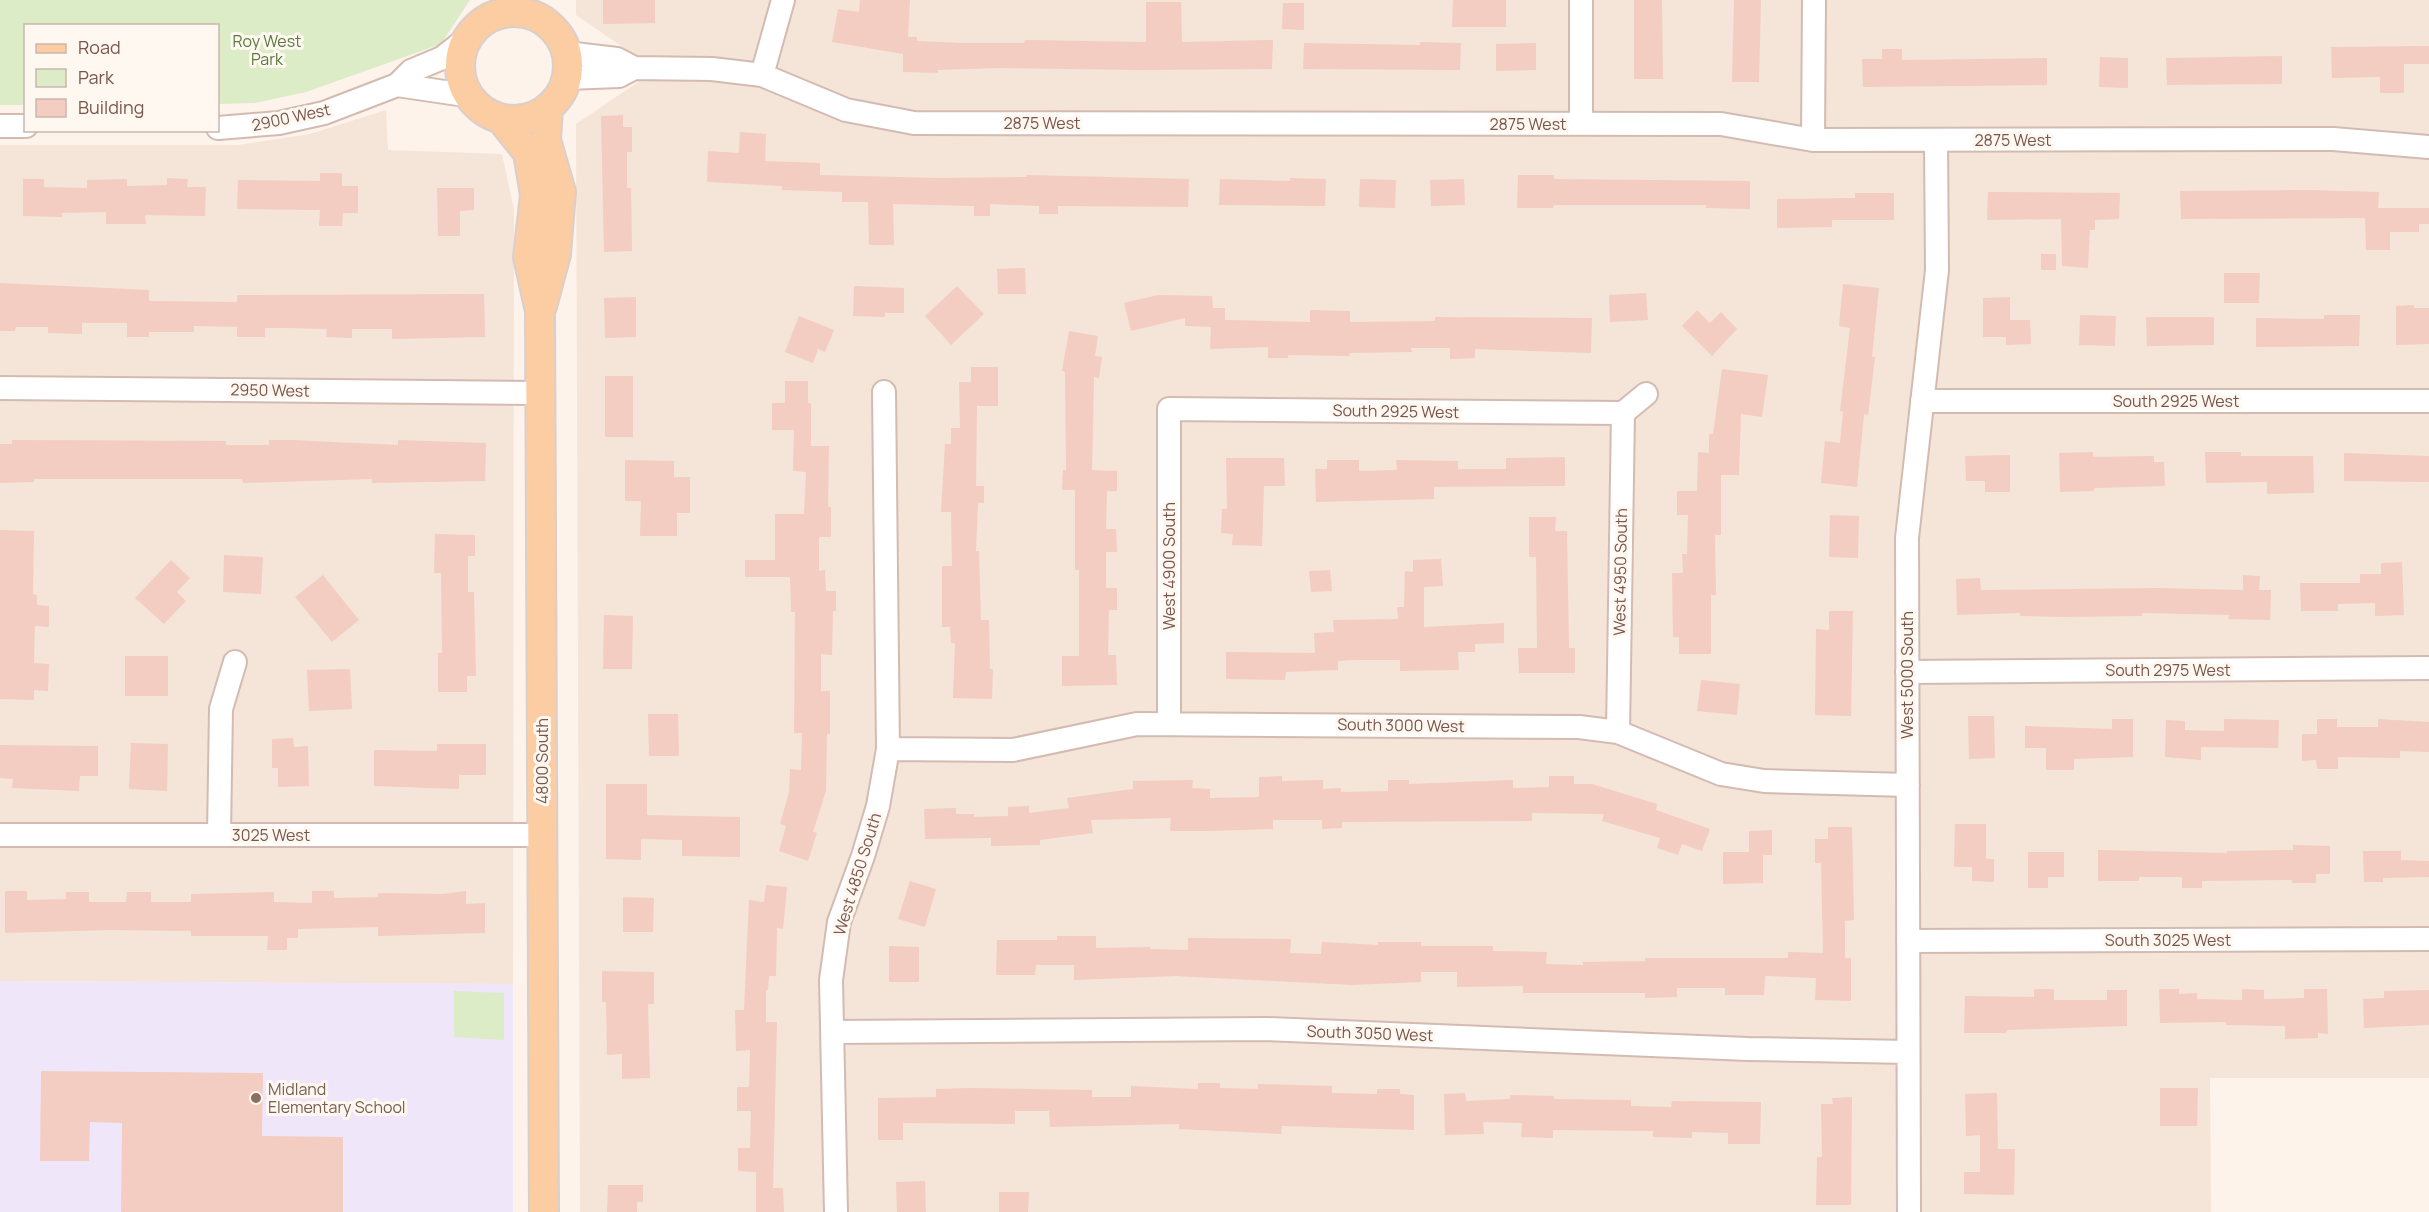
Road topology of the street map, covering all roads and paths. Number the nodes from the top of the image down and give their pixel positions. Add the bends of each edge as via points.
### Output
1 (783, 0) edge
2 (1581, 0) edge
3 (1814, 0) edge
4 (502, 7) edge
5 (552, 13) edge
6 (466, 39) junction
7 (567, 65) junction
8 (762, 75) junction
9 (397, 85) junction
10 (465, 95) junction
11 (549, 108) junction
12 (501, 119) junction
13 (1581, 124) junction
14 (0, 126) edge
15 (24, 126) edge
16 (219, 128) edge
17 (1813, 140) junction
18 (1936, 140) junction
19 (2429, 147) edge
20 (540, 311) junction
21 (0, 387) edge
22 (884, 392) dead end
23 (541, 393) junction
24 (1646, 394) dead end
25 (1162, 401) joint
26 (1922, 401) junction
27 (2429, 401) edge
28 (1623, 413) junction
29 (235, 662) dead end
30 (2429, 668) edge
31 (1907, 672) junction
32 (1169, 723) junction
33 (1618, 732) junction
34 (888, 749) junction
35 (1908, 785) junction
36 (0, 835) edge
37 (219, 835) junction
38 (543, 835) junction
39 (2429, 939) edge
40 (1908, 941) junction
41 (832, 1032) junction
42 (1908, 1052) junction
43 (544, 1212) edge
44 (836, 1212) edge
45 (1909, 1212) edge

1 - 8 street
2 - 13 street
3 - 17 street
4 - 5 main road via 536,16
4 - 6 main road
5 - 7 main road
6 - 9 street via 442,58 411,71
6 - 10 main road via 459,74
7 - 8 street, 2875 West via 619,76 634,68 712,69
7 - 11 main road via 557,99
8 - 13 street, 2875 West via 846,110 914,123
9 - 10 street
9 - 16 street, 2900 West via 324,113 279,123
10 - 12 main road via 486,114
11 - 12 main road via 518,121
11 - 20 main road, 4800 South via 546,140 561,192 556,254
12 - 20 main road, 4800 South via 528,153 535,195 528,257
13 - 17 street, 2875 West via 1720,124
14 - 15 street
17 - 18 street, 2875 West
18 - 19 street, 2875 West via 2333,139
18 - 26 street, West 5000 South via 1937,270
20 - 23 main road, 4800 South
21 - 23 street, 2950 West
22 - 34 street, West 4850 South
23 - 38 main road, 4800 South
24 - 28 street
25 - 28 street, South 2925 West
25 - 32 street, West 4900 South
26 - 27 street, South 2925 West
26 - 31 street, West 5000 South via 1907,538
28 - 33 street, West 4950 South
29 - 37 street via 221,709
30 - 31 street, South 2975 West
31 - 35 street, West 5000 South
32 - 33 street, South 3000 West via 1579,727
32 - 34 street, South 3000 West via 1137,724 1013,750
33 - 35 street, South 3000 West via 1721,774 1764,781
34 - 41 street, West 4850 South via 875,816 838,922 831,980
35 - 40 street, West 5000 South
36 - 37 street, 3025 West
37 - 38 street, 3025 West
38 - 43 main road, 4800 South
39 - 40 street, South 3025 West
40 - 42 street, West 5000 South
41 - 42 street, South 3050 West via 1268,1029
41 - 44 street, West 4850 South
42 - 45 street, West 5000 South

